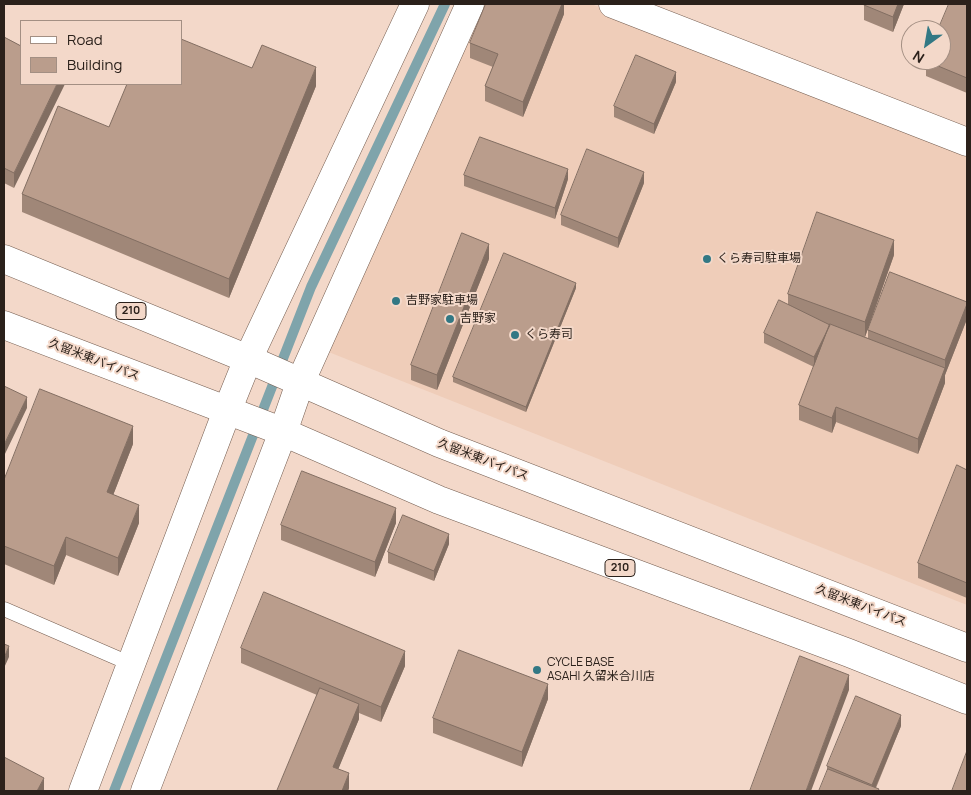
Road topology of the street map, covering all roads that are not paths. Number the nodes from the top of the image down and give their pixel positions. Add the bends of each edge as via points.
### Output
1 (415, 4) edge
2 (470, 4) edge
3 (612, 4) edge
4 (967, 142) edge
5 (4, 259) edge
6 (4, 325) edge
7 (253, 361) junction
8 (299, 382) junction
9 (232, 413) junction
10 (279, 430) junction
11 (4, 609) edge
12 (967, 648) edge
13 (131, 664) junction
14 (967, 700) edge
15 (83, 791) edge
16 (145, 791) edge

1 - 7 main road
2 - 8 main road
3 - 4 main road
5 - 7 main road, 久留米東バイパス / 210
6 - 9 main road, 久留米東バイパス / 210
7 - 8 main road, 久留米東バイパス / 210
7 - 9 main road
8 - 10 main road
8 - 12 main road, 久留米東バイパス / 210 via 439,443
9 - 10 main road, 久留米東バイパス / 210
9 - 13 main road
10 - 14 main road, 久留米東バイパス / 210 via 438,500
10 - 16 main road
11 - 13 lane
13 - 15 main road

